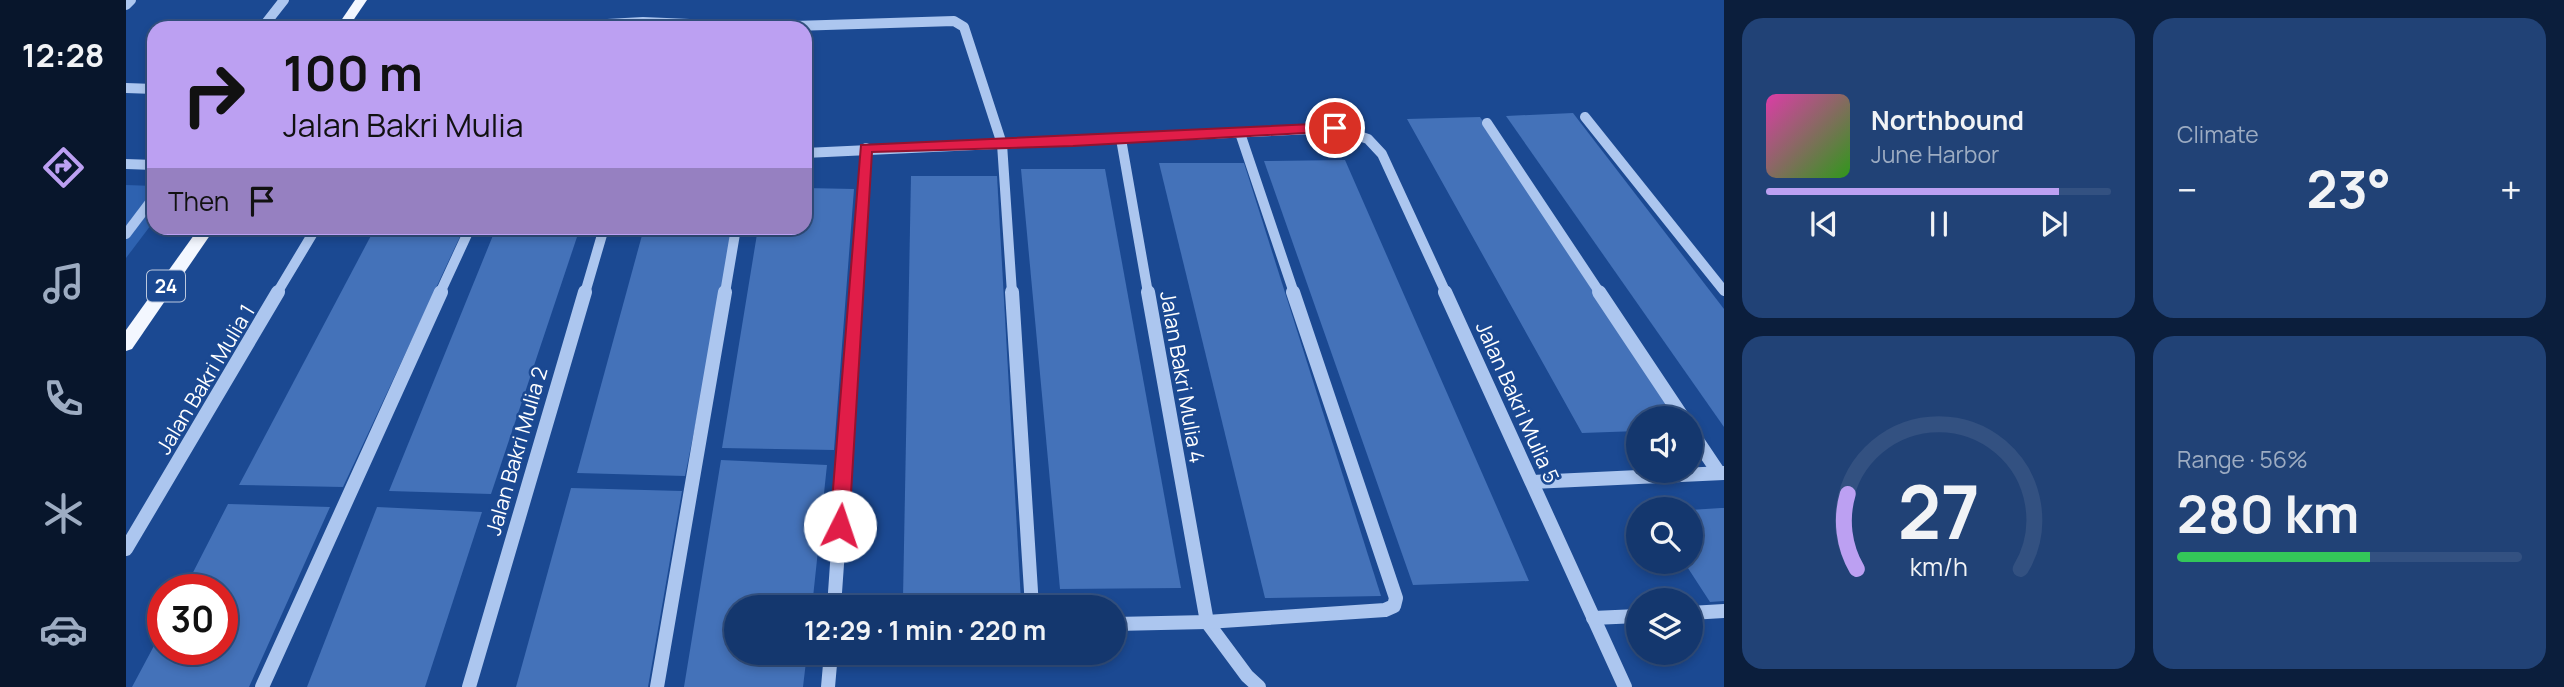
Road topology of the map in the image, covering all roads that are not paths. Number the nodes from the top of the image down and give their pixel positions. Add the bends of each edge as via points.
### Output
1 (131, 0) edge
2 (284, 0) edge
3 (361, 0) edge
4 (126, 5) edge
5 (268, 21) edge
6 (347, 21) edge
7 (812, 26) edge
8 (126, 88) edge
9 (147, 89) edge
10 (1585, 117) dead end
11 (1487, 123) dead end
12 (1240, 133) junction
13 (1121, 139) junction
14 (1002, 144) junction
15 (866, 148) junction
16 (812, 152) edge
17 (126, 164) edge
18 (147, 165) edge
19 (147, 206) edge
20 (126, 234) edge
21 (201, 235) edge
22 (312, 235) edge
23 (467, 235) edge
24 (602, 235) edge
25 (735, 235) edge
26 (1724, 291) edge
27 (126, 344) edge
28 (1675, 406) edge
29 (1703, 448) edge
30 (1721, 473) edge
31 (1532, 482) junction
32 (126, 549) edge
33 (835, 595) edge
34 (1031, 595) edge
35 (1724, 611) edge
36 (1703, 612) edge
37 (1626, 617) edge
38 (1593, 618) junction
39 (1207, 622) junction
40 (1126, 624) edge
41 (830, 665) edge
42 (262, 687) edge
43 (469, 687) edge
44 (657, 687) edge
45 (828, 687) edge
46 (1259, 687) edge
47 (1625, 687) edge

1 - 4 street
2 - 5 street
3 - 6 main road
7 - 14 street via 958,22 964,27
8 - 9 street
10 - 26 street
11 - 28 street
12 - 13 street
12 - 31 street, Jalan Bakri Mulia 5 via 1335,128 1368,139 1382,154
12 - 39 street via 1396,598 1394,606 1385,610
13 - 14 street
13 - 39 street, Jalan Bakri Mulia 4
14 - 15 street
14 - 34 street
15 - 16 street
15 - 33 street
17 - 18 street
19 - 20 street
21 - 27 main road, 24
22 - 32 street, Jalan Bakri Mulia 1
23 - 42 street
24 - 43 street, Jalan Bakri Mulia 2
25 - 44 street
29 - 30 street
30 - 31 street
31 - 38 street, Jalan Bakri Mulia 5
35 - 36 street
37 - 38 street
38 - 47 street, Jalan Bakri Mulia 5
39 - 40 street
39 - 46 street
41 - 45 street

